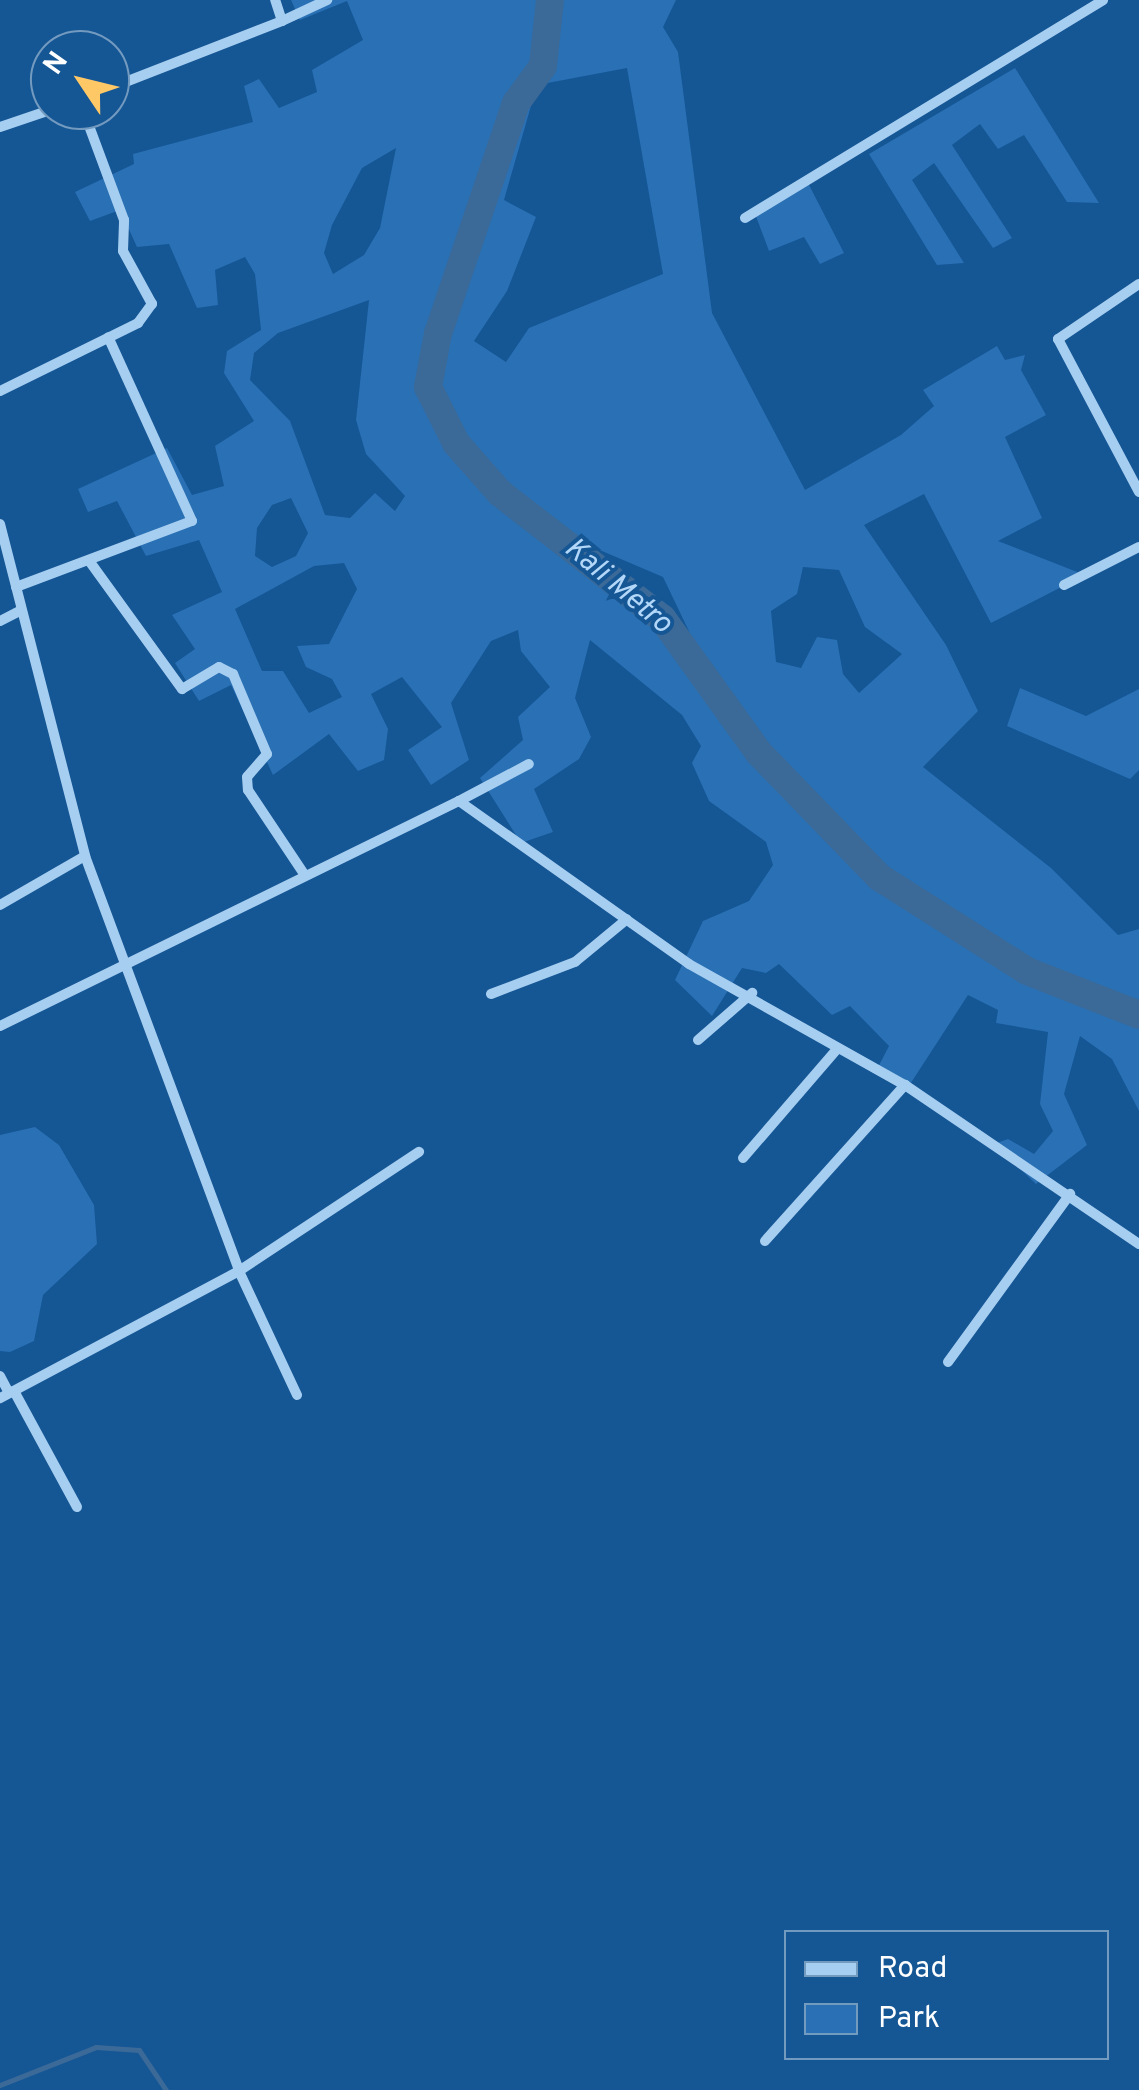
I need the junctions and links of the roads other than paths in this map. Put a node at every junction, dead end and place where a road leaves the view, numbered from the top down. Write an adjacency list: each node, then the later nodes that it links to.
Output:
1 (275, 0): 4 (street)
2 (327, 0): 4 (street)
3 (1102, 0): 9 (street)
4 (282, 20): 5 (street)
5 (130, 80)
6 (30, 117): 7 (street)
7 (0, 128)
8 (90, 130): 11 (street)
9 (745, 218)
10 (1139, 284): 13 (street)
11 (108, 337): 12 (street); 17 (street)
12 (3, 389)
13 (1139, 492)
14 (0, 524): 16 (street)
15 (1139, 546): 18 (street)
16 (5, 563): 19 (street)
17 (88, 563): 19 (street); 25 (street)
18 (1064, 584)
19 (16, 587): 20 (street)
20 (20, 612): 21 (street); 24 (street)
21 (0, 621)
22 (529, 764): 23 (street)
23 (459, 801): 25 (street); 27 (street)
24 (85, 856): 26 (street); 28 (street)
25 (299, 876): 28 (street)
26 (0, 905)
27 (626, 919): 29 (street); 30 (street)
28 (121, 962): 31 (street); 40 (street)
29 (752, 993): 32 (street); 33 (street)
30 (491, 994)
31 (0, 1026)
32 (698, 1040)
33 (838, 1048): 34 (street); 36 (street)
34 (906, 1085): 37 (street); 38 (street)
35 (419, 1152): 40 (street)
36 (743, 1158)
37 (1070, 1194): 39 (street); 41 (street)
38 (765, 1241)
39 (1139, 1244)
40 (239, 1271): 43 (street); 44 (street)
41 (948, 1362)
42 (0, 1376): 43 (street)
43 (8, 1394): 45 (street)
44 (297, 1395)
45 (77, 1506)

